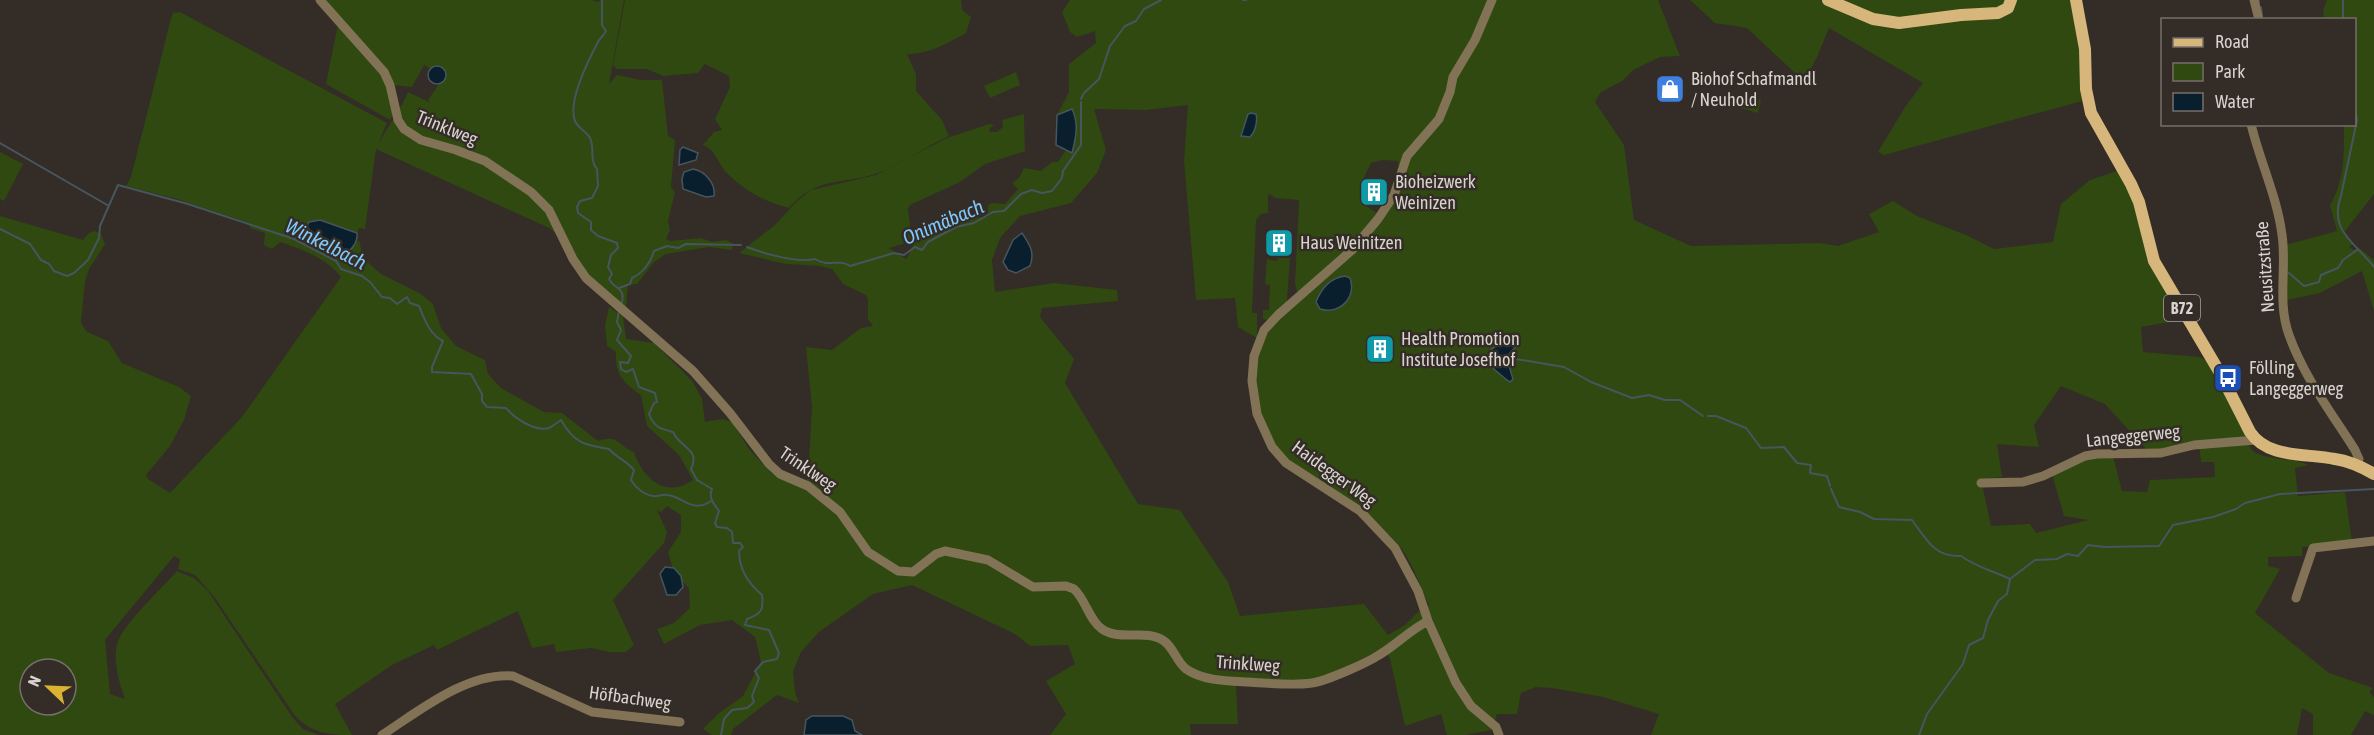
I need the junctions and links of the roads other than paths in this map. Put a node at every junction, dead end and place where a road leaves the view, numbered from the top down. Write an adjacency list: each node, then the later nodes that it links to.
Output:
1 (320, 0): 15 (street, Trinklweg)
2 (1492, 0): 15 (street, Haidegger Weg)
3 (1828, 0): 4 (main road)
4 (2011, 0)
5 (2076, 0): 9 (main road, B72)
6 (2254, 0): 7 (street)
7 (2258, 18)
8 (2252, 126): 10 (street, Neusitzstraße)
9 (2256, 440): 10 (main road); 12 (street, Langeggerweg)
10 (2357, 465): 11 (main road)
11 (2374, 474)
12 (1981, 483)
13 (2374, 541): 14 (street)
14 (2295, 598)
15 (1428, 621): 18 (street, Haidegger Weg)
16 (680, 722): 17 (street, Höfbachweg)
17 (382, 735)
18 (1499, 735)

